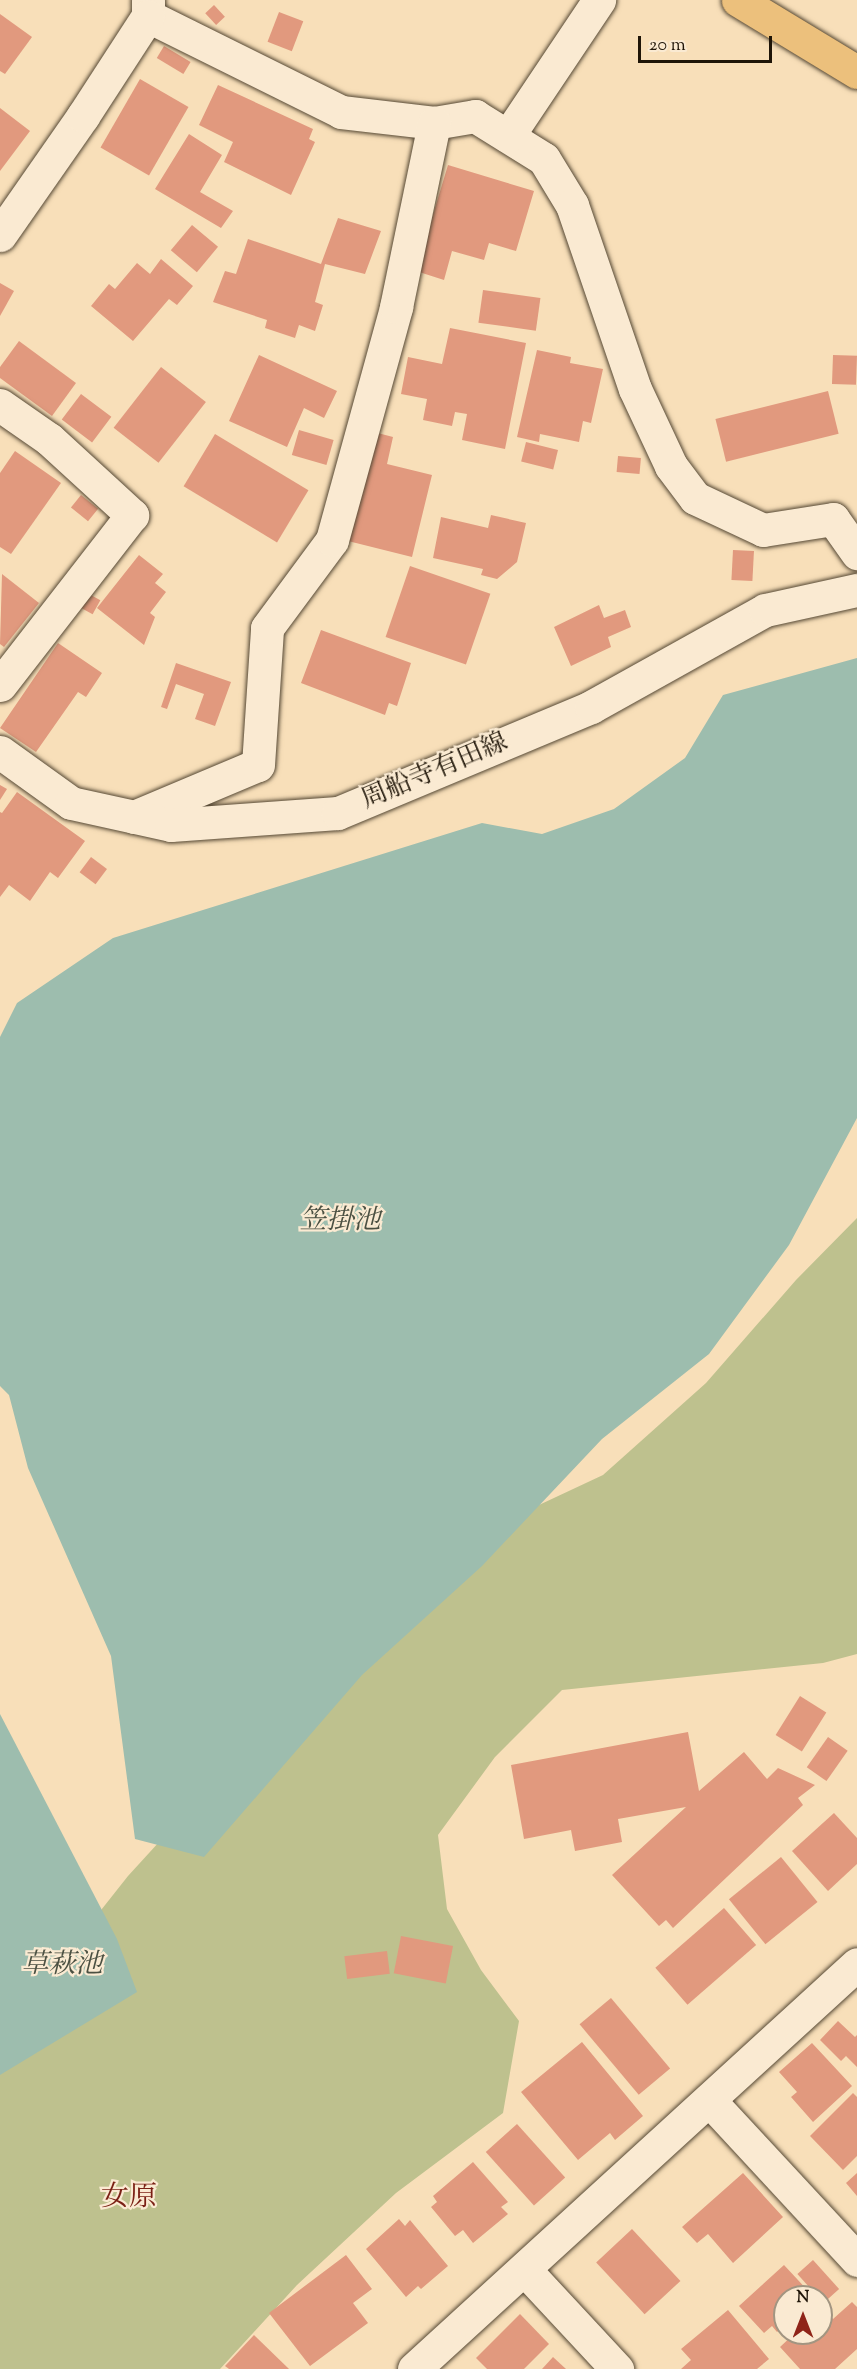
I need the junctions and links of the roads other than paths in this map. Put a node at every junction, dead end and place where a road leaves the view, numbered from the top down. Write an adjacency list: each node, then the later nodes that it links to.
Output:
1 (599, 0): 6 (street)
2 (738, 0): 4 (highway)
3 (148, 8): 5 (street); 7 (street)
4 (857, 72)
5 (434, 123): 6 (street); 13 (street)
6 (508, 136): 9 (street)
7 (0, 235)
8 (0, 405): 11 (street)
9 (857, 553)
10 (857, 590): 13 (street, 周船寺有田線)
11 (0, 686)
12 (0, 752): 13 (street, 周船寺有田線)
13 (134, 817)
14 (857, 1964): 15 (street)
15 (709, 2100): 16 (street); 17 (street)
16 (857, 2260)
17 (524, 2269): 18 (street); 19 (street)
18 (414, 2369)
19 (617, 2369)

